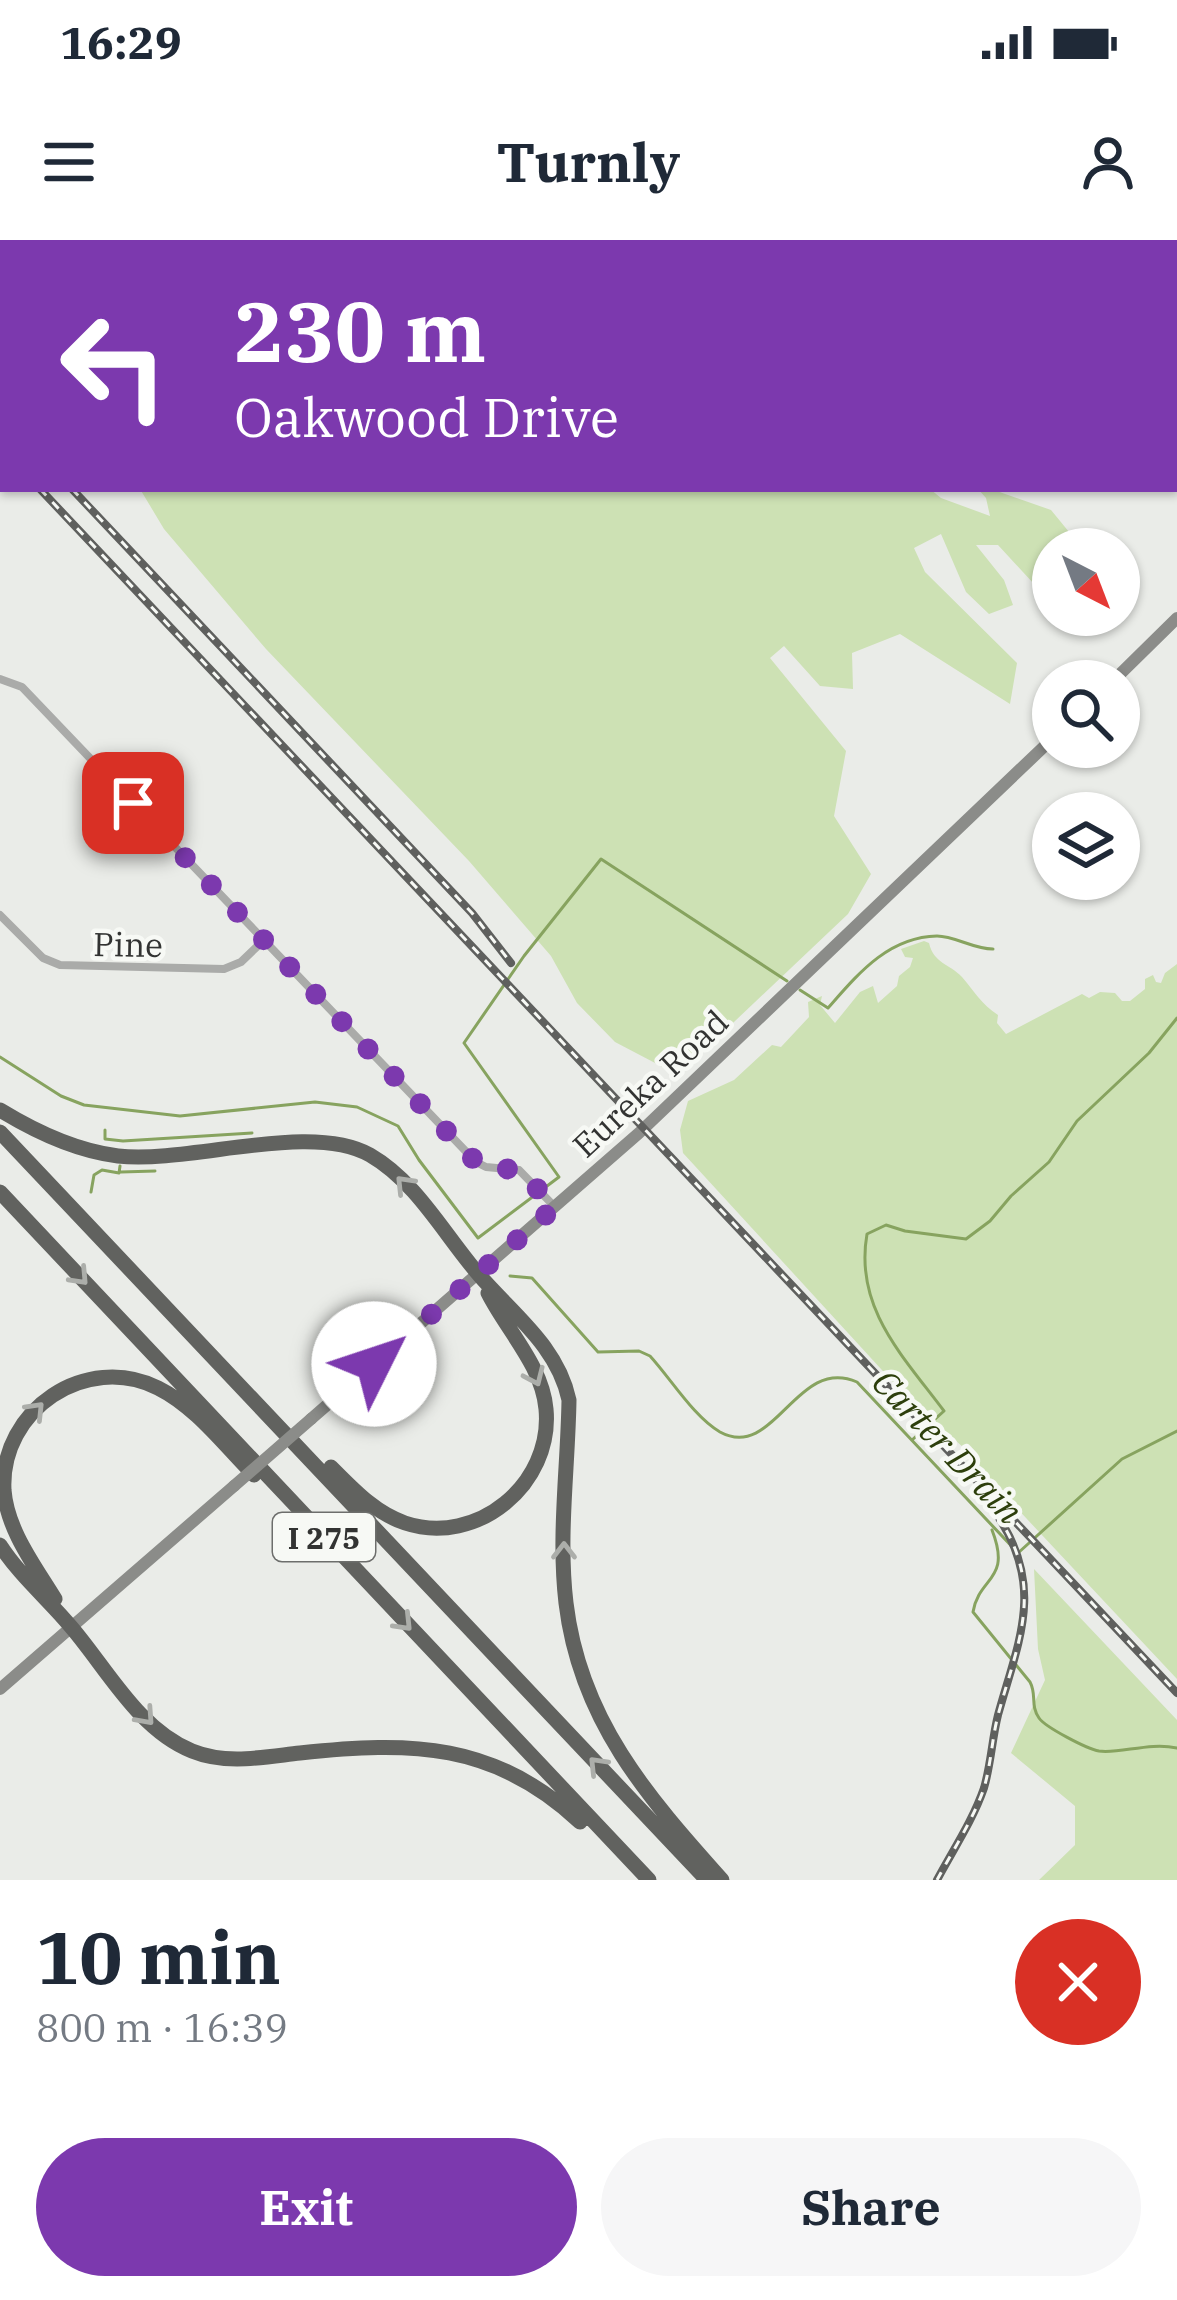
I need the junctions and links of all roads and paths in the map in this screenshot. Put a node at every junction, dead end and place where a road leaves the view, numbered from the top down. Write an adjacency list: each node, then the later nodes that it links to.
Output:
1 (1177, 618): 2 (street)
2 (1134, 660)
3 (0, 680): 6 (street)
4 (1032, 758): 10 (street, Eureka Road)
5 (0, 915): 6 (street, Pine)
6 (264, 940): 10 (street)
7 (0, 1110): 11 (highway, one-way to 7)
8 (0, 1132): 12 (highway, I 275)
9 (0, 1192): 14 (highway, I 275, one-way to 14)
10 (555, 1207): 11 (street, Eureka Road)
11 (478, 1274): 12 (highway, one-way to 12); 15 (street, Eureka Road, bridge); 20 (highway, one-way to 11)
12 (193, 1336): 19 (highway, I 275, one-way to 12)
13 (0, 1545): 15 (highway)
14 (352, 1568): 15 (highway, one-way to 14); 18 (highway, I 275, one-way to 18)
15 (72, 1627): 16 (street, Eureka Road); 17 (highway, one-way to 17)
16 (0, 1689)
17 (637, 1880)
18 (649, 1880)
19 (707, 1880)
20 (722, 1880)

